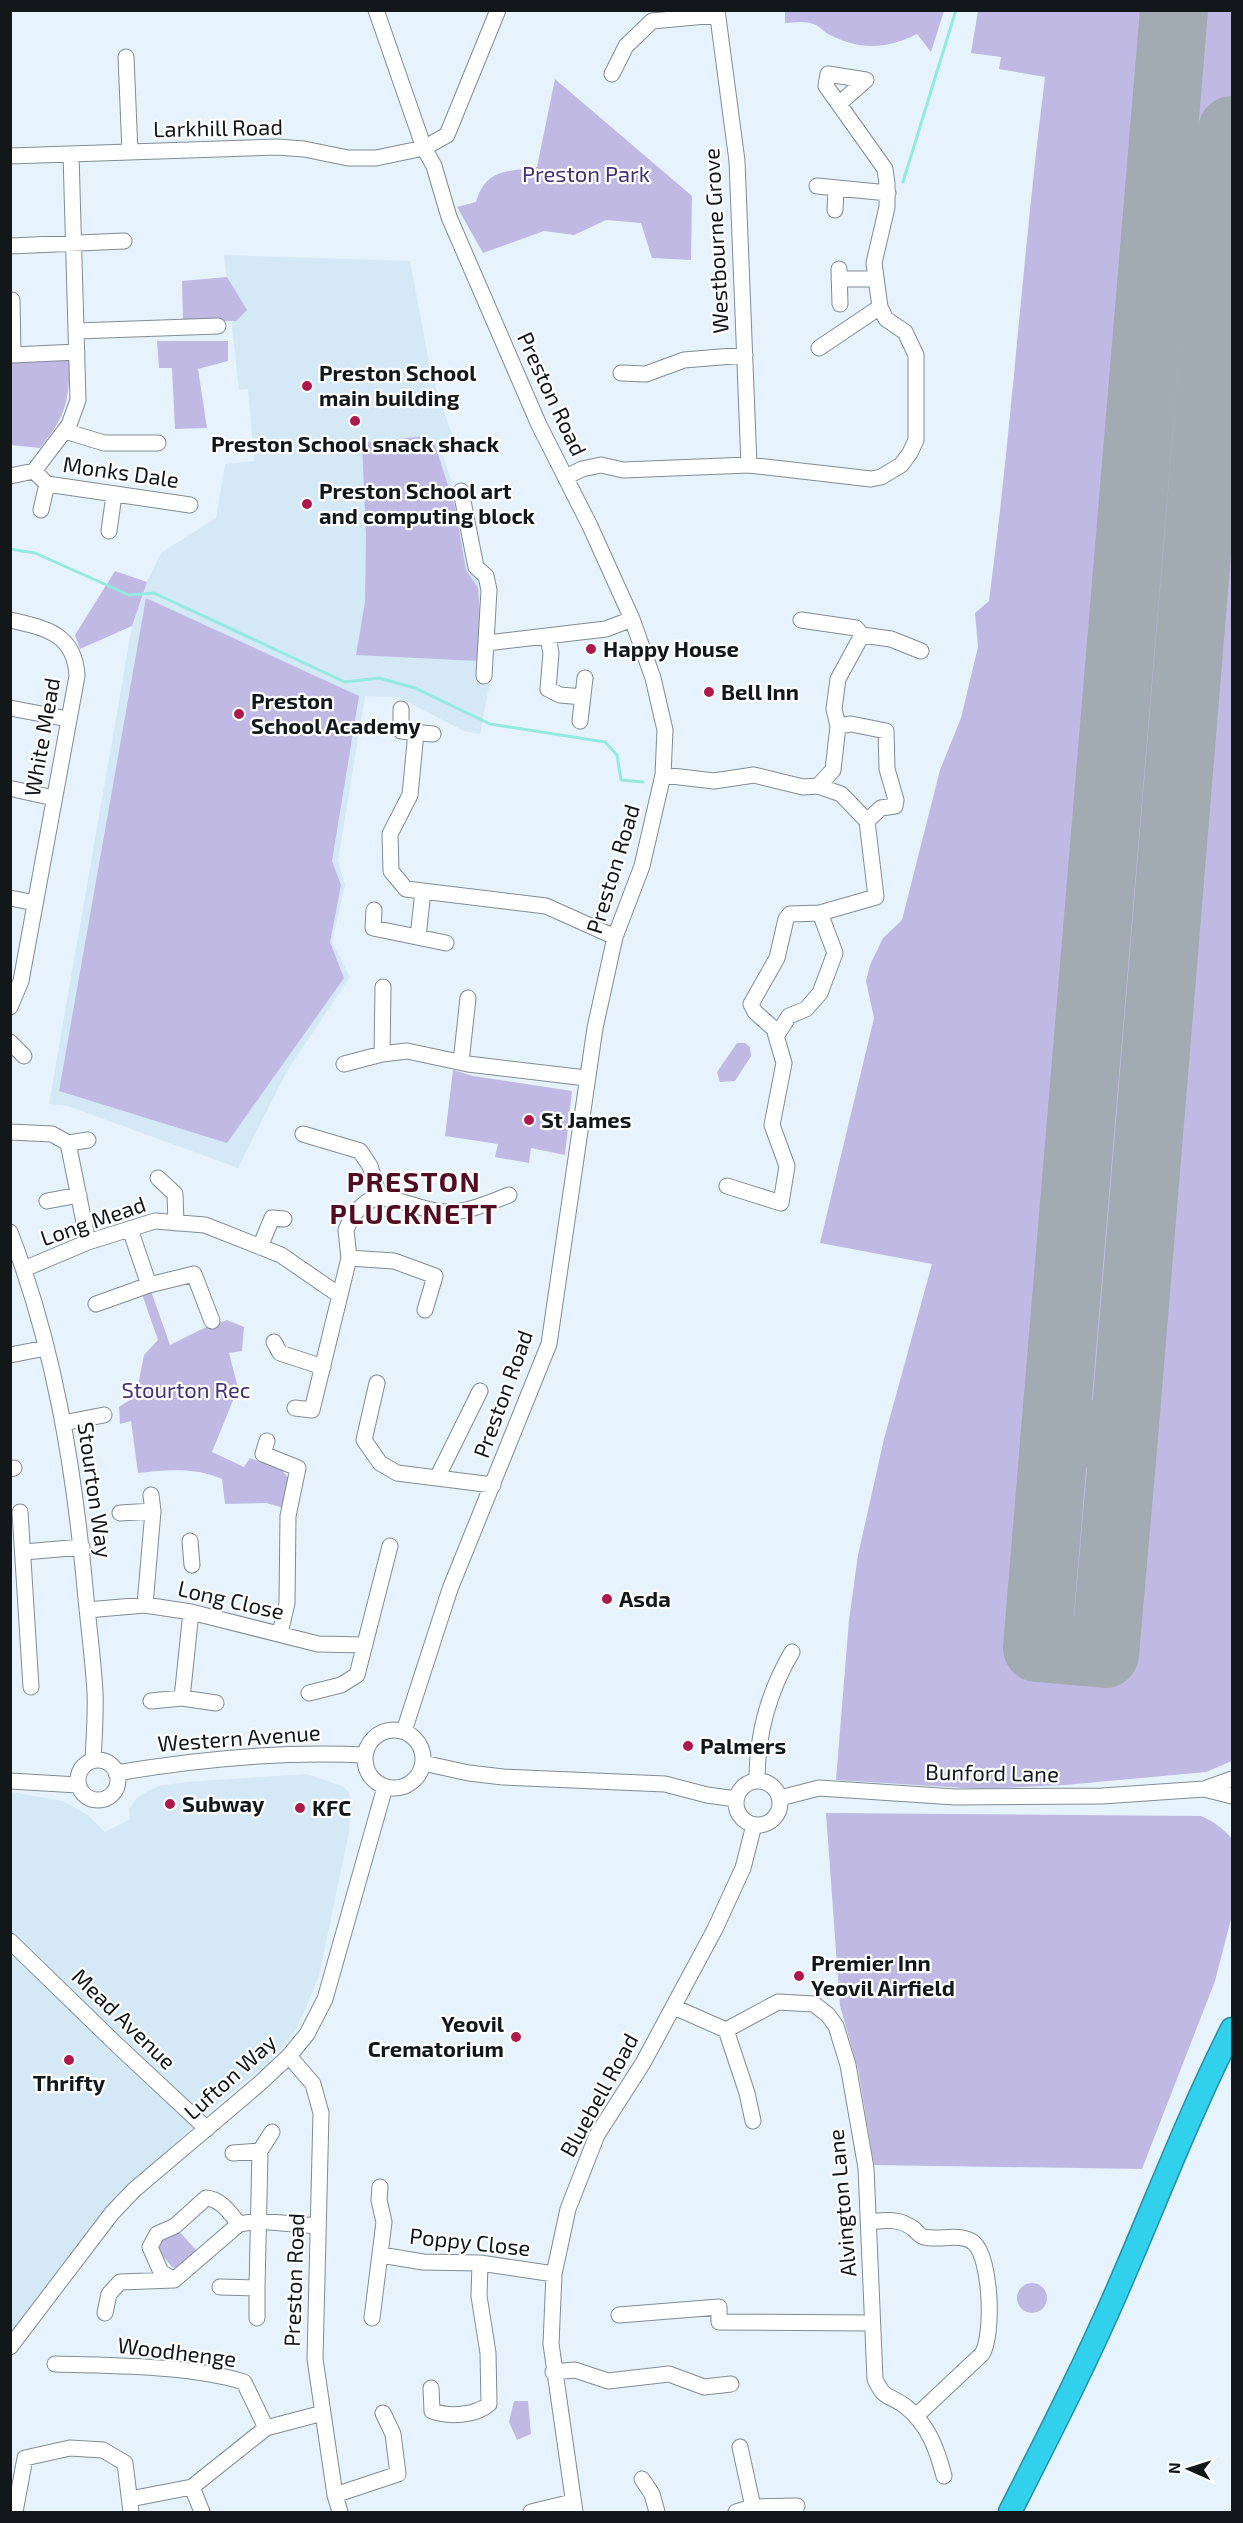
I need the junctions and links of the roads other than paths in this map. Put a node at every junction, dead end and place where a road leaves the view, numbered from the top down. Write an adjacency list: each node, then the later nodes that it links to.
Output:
1 (376, 10): 7 (street, Preston Road)
2 (498, 10): 7 (street)
3 (717, 13): 5 (street, Westbourne Grove); 27 (street, Westbourne Grove)
4 (122, 67): 8 (street)
5 (612, 74)
6 (840, 103): 13 (street)
7 (424, 148): 8 (street, Larkhill Road); 34 (street, Preston Road)
8 (130, 152): 9 (street, Larkhill Road)
9 (71, 153): 10 (street, Larkhill Road); 16 (street, Monks Dale)
10 (10, 156)
11 (817, 186): 12 (street)
12 (836, 188): 13 (street); 14 (street)
13 (888, 193): 18 (street)
14 (835, 210)
15 (124, 241): 16 (street)
16 (75, 242): 17 (street); 23 (street, Monks Dale)
17 (10, 246)
18 (876, 279): 20 (street); 21 (street)
19 (12, 300): 24 (street)
20 (840, 304)
21 (880, 307): 25 (street); 31 (street)
22 (218, 326): 23 (street)
23 (76, 331): 26 (street, Monks Dale)
24 (11, 346): 26 (street)
25 (819, 348)
26 (77, 352): 29 (street, Monks Dale)
27 (745, 356): 28 (street); 31 (street, Westbourne Grove)
28 (621, 373)
29 (65, 431): 30 (street); 32 (street, Monks Dale)
30 (158, 443)
31 (749, 465): 34 (street)
32 (34, 471): 33 (street, Monks Dale); 35 (street, Monks Dale)
33 (10, 476)
34 (566, 477): 41 (street, Preston Road)
35 (47, 484): 37 (street, Monks Dale); 39 (street, Monks Dale)
36 (461, 491): 46 (street)
37 (114, 495): 38 (street, Monks Dale); 40 (street)
38 (190, 505)
39 (41, 510)
40 (109, 531)
41 (632, 619): 45 (street); 59 (street, Preston Road)
42 (10, 620): 53 (street, White Mead)
43 (801, 620): 44 (street)
44 (861, 635): 47 (street); 55 (street)
45 (548, 637): 46 (street); 50 (street)
46 (487, 643): 48 (street)
47 (921, 651)
48 (484, 676)
49 (585, 678): 50 (street)
50 (583, 697): 54 (street)
51 (10, 708): 53 (street)
52 (401, 709): 56 (street)
53 (68, 718): 63 (street, White Mead)
54 (580, 721)
55 (838, 726): 58 (street); 64 (street)
56 (416, 732): 57 (street); 65 (street)
57 (433, 734)
58 (833, 770): 60 (street); 62 (street)
59 (663, 775): 60 (street); 71 (street, Preston Road)
60 (818, 786): 62 (street)
61 (13, 789): 63 (street)
62 (841, 794): 64 (street)
63 (54, 798): 67 (street, White Mead)
64 (867, 821): 69 (street)
65 (423, 891): 70 (street); 71 (street)
66 (10, 898): 67 (street)
67 (35, 903): 75 (street, White Mead)
68 (374, 910): 70 (street)
69 (820, 913): 76 (street); 76 (street)
70 (418, 937): 72 (street)
71 (615, 937): 82 (street, Preston Road)
72 (446, 943)
73 (383, 987): 78 (street)
74 (468, 998): 80 (street)
75 (10, 1007)
76 (777, 1035): 88 (street)
77 (10, 1042): 79 (street)
78 (382, 1054): 80 (street); 81 (street)
79 (24, 1056)
80 (461, 1062): 82 (street)
81 (344, 1064)
82 (586, 1078): 117 (street, Preston Road)
83 (10, 1132): 86 (street)
84 (303, 1134): 91 (street)
85 (88, 1140): 86 (street)
86 (68, 1143): 89 (street)
87 (158, 1178): 94 (street)
88 (727, 1186)
89 (79, 1195): 92 (street); 97 (street)
90 (509, 1196): 91 (street)
91 (380, 1198): 99 (street)
92 (47, 1202)
93 (284, 1219): 98 (street)
94 (176, 1223): 95 (street, Long Mead); 98 (street, Long Mead)
95 (130, 1229): 97 (street, Long Mead); 101 (street)
96 (10, 1232): 100 (street, Stourton Way)
97 (88, 1242): 100 (street, Long Mead)
98 (260, 1247): 102 (street, Long Mead)
99 (349, 1258): 102 (street); 104 (street)
100 (24, 1269): 107 (street, Stourton Way)
101 (149, 1285): 103 (street); 105 (street)
102 (339, 1295): 109 (street)
103 (96, 1304)
104 (425, 1310)
105 (212, 1321)
106 (274, 1342): 109 (street)
107 (45, 1348): 108 (street); 114 (street, Stourton Way)
108 (10, 1355)
109 (323, 1367): 112 (street)
110 (480, 1391): 116 (street)
111 (379, 1392): 116 (street)
112 (295, 1408)
113 (104, 1415): 114 (street)
114 (63, 1423): 124 (street, Stourton Way)
115 (267, 1441): 130 (street)
116 (437, 1478): 117 (street)
117 (493, 1485): 138 (street, Preston Road)
118 (151, 1495): 119 (street)
119 (153, 1511): 121 (street); 127 (street)
120 (20, 1512): 125 (street)
121 (120, 1513)
122 (190, 1541): 126 (street)
123 (390, 1546): 131 (street)
124 (82, 1547): 125 (street); 128 (street, Stourton Way)
125 (24, 1552): 133 (street)
126 (192, 1565)
127 (146, 1605): 128 (street, Long Close); 129 (street, Long Close)
128 (87, 1610): 140 (street, Stourton Way)
129 (190, 1612): 130 (street, Long Close); 135 (street)
130 (280, 1634): 131 (street, Long Close)
131 (365, 1645): 134 (street)
132 (792, 1652): 144 (street)
133 (31, 1687)
134 (309, 1693)
135 (182, 1698): 136 (street); 137 (street)
136 (152, 1701)
137 (216, 1703)
138 (404, 1731): 139 (street); 141 (street)
139 (365, 1755): 142 (street, Western Avenue); 147 (street)
140 (93, 1760): 142 (street); 146 (street)
141 (423, 1763): 147 (street); 151 (street)
142 (116, 1773): 146 (street)
143 (1233, 1779): 148 (street, Bunford Lane)
144 (757, 1780): 150 (street); 151 (street)
145 (10, 1781): 146 (street)
146 (78, 1785)
147 (385, 1787): 157 (street, Lufton Way)
148 (1204, 1789): 149 (street, Bunford Lane); 150 (street, Bunford Lane)
149 (1233, 1796)
150 (780, 1798): 152 (street)
151 (736, 1799): 152 (street)
152 (754, 1825): 154 (street, Bluebell Road)
153 (10, 1941): 159 (street, Mead Avenue)
154 (674, 2007): 156 (street); 170 (street, Bluebell Road)
155 (1233, 2029): 203 (highway)
156 (726, 2030): 158 (street); 165 (street, Alvington Lane)
157 (289, 2056): 159 (street, Lufton Way); 167 (street, Preston Road)
158 (753, 2121)
159 (207, 2128): 179 (street, Lufton Way)
160 (272, 2132): 161 (street)
161 (260, 2151): 162 (street); 164 (street)
162 (233, 2153)
163 (380, 2187): 168 (street, Poppy Close)
164 (258, 2221): 166 (street); 167 (street); 173 (street)
165 (870, 2222): 178 (street, Alvington Lane); 186 (street)
166 (239, 2224): 171 (street); 171 (street)
167 (318, 2226): 184 (street, Preston Road)
168 (381, 2255): 169 (street, Poppy Close); 177 (street, Poppy Close)
169 (480, 2263): 170 (street, Poppy Close); 183 (street)
170 (554, 2274): 181 (street, Bluebell Road)
171 (174, 2280): 174 (street)
172 (220, 2287): 173 (street)
173 (257, 2288): 176 (street)
174 (105, 2313)
175 (619, 2314): 178 (street)
176 (256, 2318)
177 (372, 2319)
178 (871, 2324): 186 (street, Alvington Lane)
179 (10, 2347)
180 (55, 2364): 187 (street, Woodhenge)
181 (553, 2372): 182 (street); 195 (street, Bluebell Road)
182 (731, 2384)
183 (431, 2388)
184 (323, 2413): 187 (street); 192 (street, Preston Road)
185 (383, 2413): 192 (street)
186 (916, 2416): 189 (street, Alvington Lane)
187 (266, 2428): 191 (street)
188 (740, 2447): 196 (street)
189 (944, 2476)
190 (642, 2479): 201 (street)
191 (192, 2487): 193 (street); 198 (street)
192 (335, 2495): 199 (street, Preston Road)
193 (130, 2506): 197 (street)
194 (797, 2506): 196 (street)
195 (573, 2507): 200 (street)
196 (753, 2507): 202 (street)
197 (15, 2512)
198 (202, 2512)
199 (340, 2512)
200 (531, 2512)
201 (657, 2512)
202 (736, 2512)
203 (1010, 2512)

